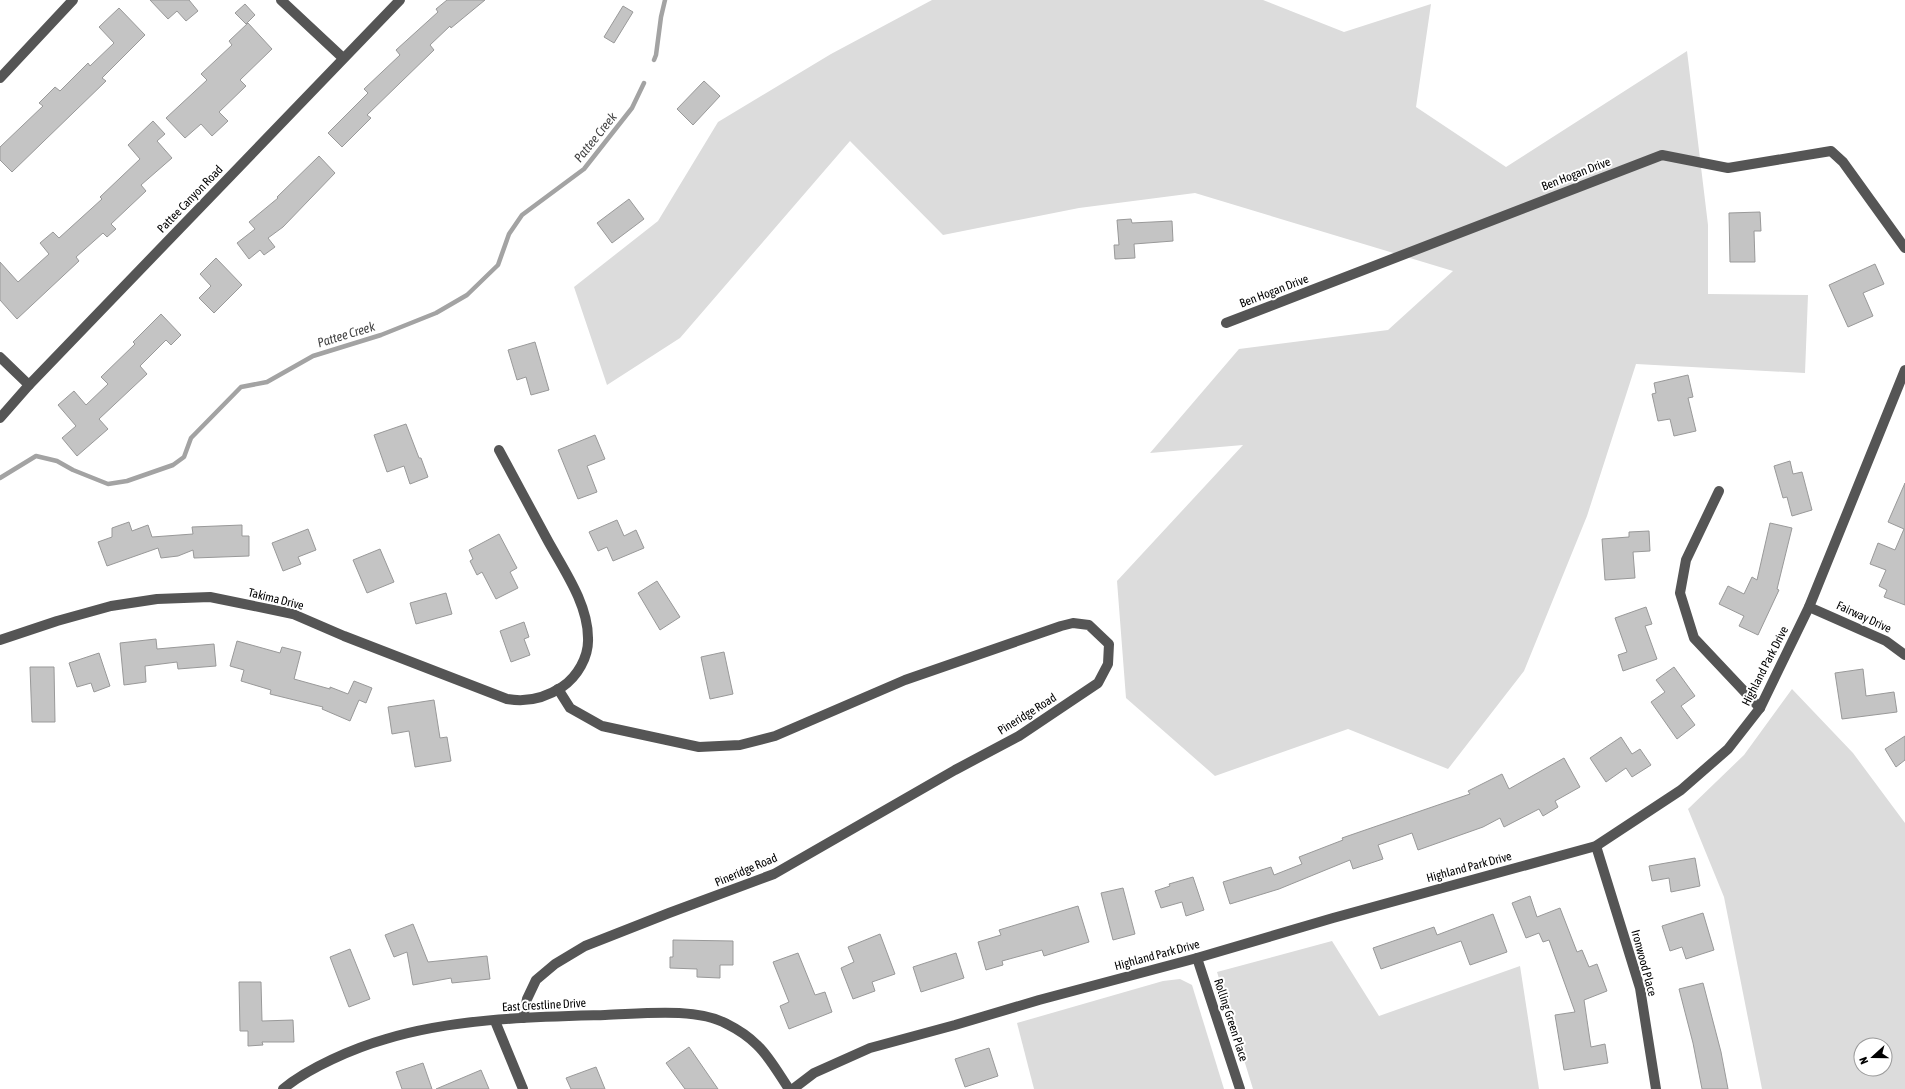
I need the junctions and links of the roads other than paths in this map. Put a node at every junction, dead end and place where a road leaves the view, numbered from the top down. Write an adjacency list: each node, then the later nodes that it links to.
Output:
1 (73, 0): 5 (street)
2 (281, 0): 4 (street)
3 (400, 0): 4 (street, Pattee Canyon Road)
4 (343, 58): 10 (street, Pattee Canyon Road)
5 (0, 78)
6 (1905, 248): 7 (street, Ben Hogan Drive)
7 (1226, 324)
8 (0, 357): 10 (street)
9 (1905, 370): 14 (street, Highland Park Drive)
10 (29, 385): 11 (street, Pattee Canyon Road)
11 (0, 418)
12 (499, 450): 17 (street, Takima Drive)
13 (1719, 491): 18 (street)
14 (1809, 607): 16 (street, Fairway Drive); 18 (street, Highland Park Drive)
15 (0, 640): 17 (street, Takima Drive)
16 (1905, 655)
17 (558, 690): 21 (street, Pineridge Road)
18 (1760, 708): 19 (street, Highland Park Drive)
19 (1596, 846): 20 (street, Highland Park Drive); 28 (street, Ironwood Place)
20 (1197, 958): 26 (street, Highland Park Drive); 27 (street, Rolling Green Place)
21 (523, 1018): 22 (street, East Crestline Drive); 25 (street, East Crestline Drive)
22 (495, 1020): 23 (street, East Crestline Drive); 24 (street)
23 (283, 1089)
24 (523, 1089)
25 (789, 1089)
26 (793, 1089)
27 (1240, 1089)
28 (1656, 1089)

